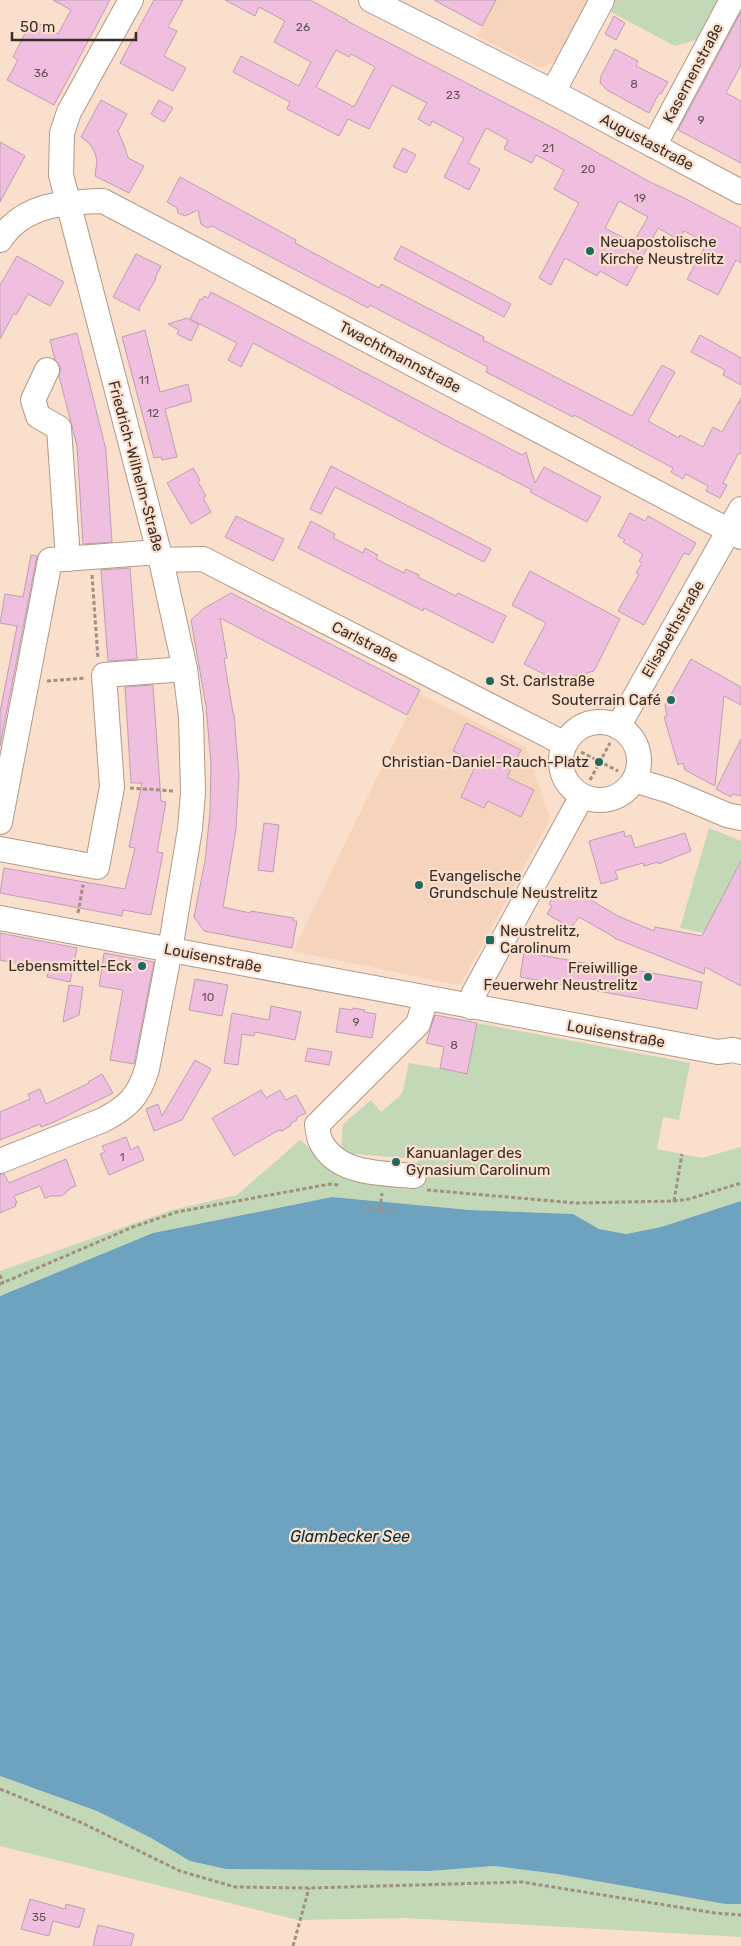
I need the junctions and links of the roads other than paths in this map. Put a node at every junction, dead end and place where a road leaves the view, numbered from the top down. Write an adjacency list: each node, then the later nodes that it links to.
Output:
1 (131, 0): 8 (street, Friedrich-Wilhelm-Straße)
2 (371, 0): 5 (street, Augustastraße)
3 (602, 0): 5 (street)
4 (732, 0): 6 (street, Kasernenstraße)
5 (553, 92): 6 (street, Augustastraße)
6 (654, 146): 7 (street, Augustastraße)
7 (741, 192)
8 (68, 202): 9 (street, Twachtmannstraße); 12 (street, Twachtmannstraße); 13 (street, Friedrich-Wilhelm-Straße)
9 (0, 240)
10 (47, 370): 14 (street)
11 (741, 509): 12 (street, Elisabethstraße)
12 (735, 534): 16 (street, Elisabethstraße)
13 (160, 556): 14 (street, Carlstraße); 15 (street, Friedrich-Wilhelm-Straße); 17 (street, Carlstraße)
14 (68, 559): 21 (street, Carlstraße)
15 (185, 669): 22 (street); 24 (street, Friedrich-Wilhelm-Straße)
16 (614, 735): 17 (street); 18 (street)
17 (573, 748): 19 (street)
18 (626, 776): 19 (street); 20 (street)
19 (586, 788): 26 (street)
20 (741, 818)
21 (0, 822)
22 (0, 849)
23 (0, 918): 24 (street, Louisenstraße)
24 (170, 950): 25 (street, Louisenstraße); 29 (street, Friedrich-Wilhelm-Straße)
25 (426, 998): 26 (street, Louisenstraße); 30 (street)
26 (471, 1007): 27 (street, Louisenstraße)
27 (730, 1052): 28 (street, Louisenstraße)
28 (741, 1061)
29 (0, 1161)
30 (417, 1183)

